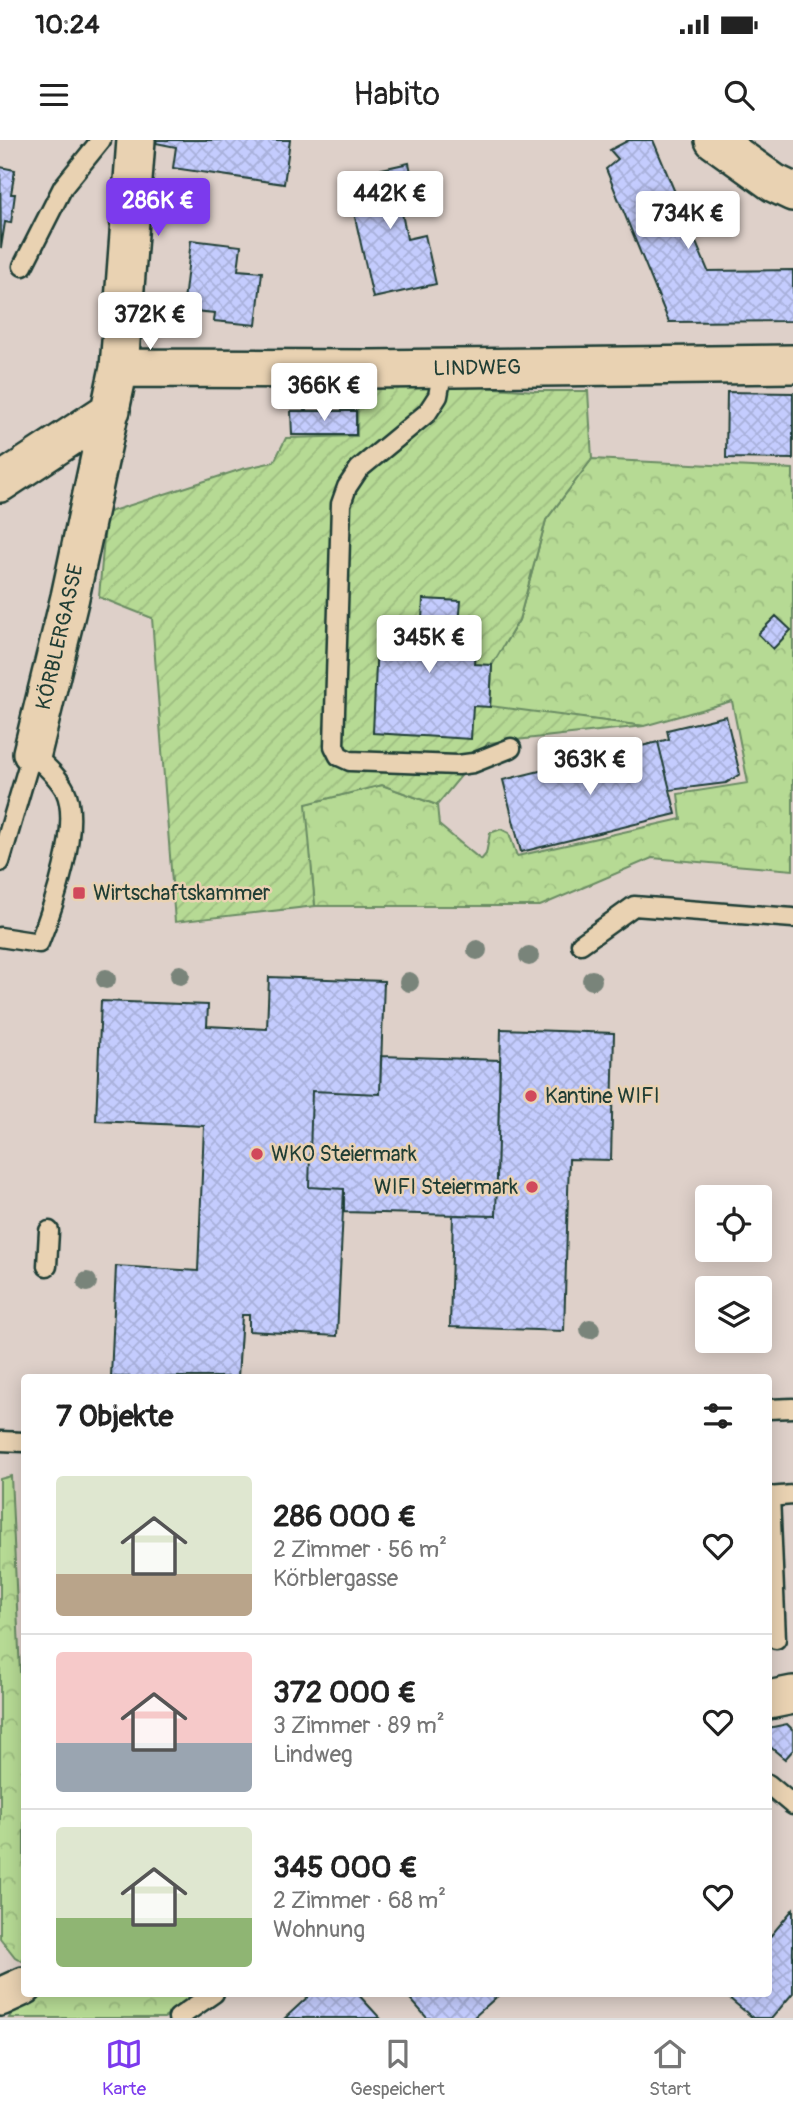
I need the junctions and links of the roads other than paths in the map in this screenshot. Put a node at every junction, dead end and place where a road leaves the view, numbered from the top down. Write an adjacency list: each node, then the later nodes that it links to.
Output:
1 (101, 140): 5 (lane)
2 (136, 140): 7 (street, KÖRBLERGASSE)
3 (714, 140): 4 (street)
4 (793, 192)
5 (23, 266)
6 (793, 364): 8 (street, LINDWEG)
7 (119, 368): 8 (street, LINDWEG); 9 (street, KÖRBLERGASSE)
8 (443, 368): 11 (lane)
9 (111, 410): 10 (street); 12 (street, KÖRBLERGASSE)
10 (3, 483)
11 (511, 748)
12 (32, 753): 13 (lane, KÖRBLERGASSE); 15 (lane)
13 (0, 862)
14 (793, 918): 16 (lane)
15 (0, 937)
16 (581, 944)
17 (50, 1231): 18 (lane)
18 (47, 1266)
19 (793, 1408): 20 (lane)
20 (772, 1409)
21 (0, 1441): 22 (lane)
22 (21, 1442)
23 (793, 1495): 24 (lane)
24 (772, 1497)
25 (772, 1540): 26 (lane)
26 (779, 1639)
27 (793, 1695): 28 (street)
28 (772, 1699)
29 (772, 1787): 30 (lane)
30 (793, 1805)
31 (21, 1987): 32 (street)
32 (0, 1997)
33 (208, 1997): 34 (lane)
34 (178, 2018)

